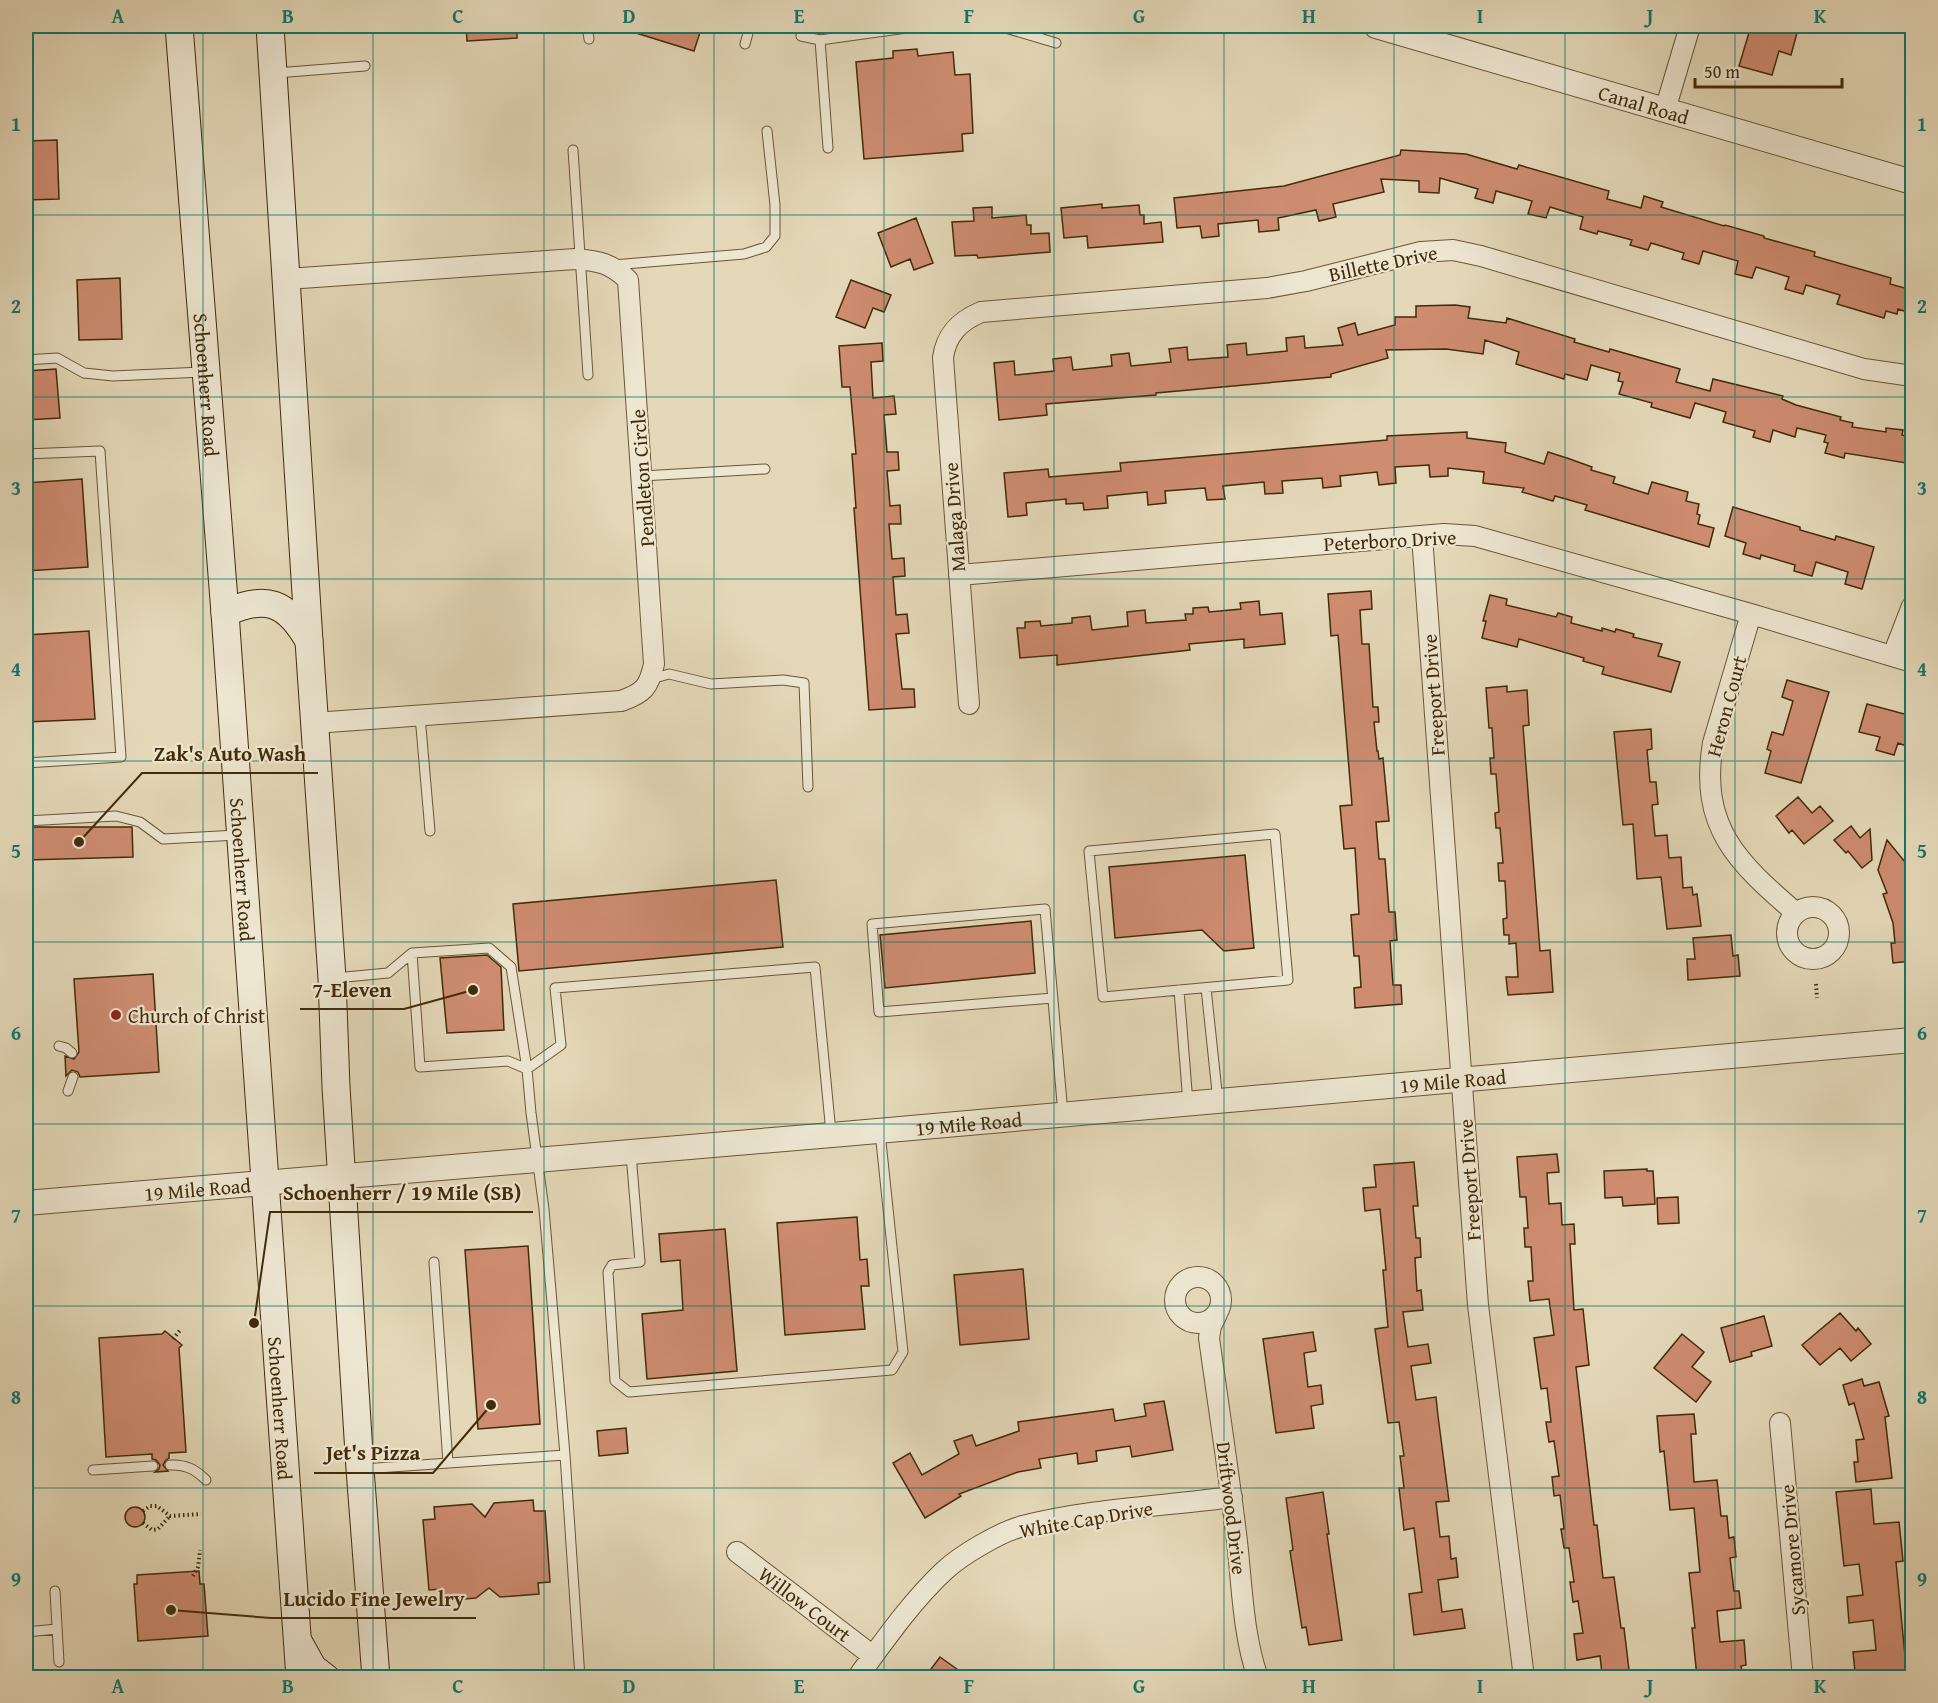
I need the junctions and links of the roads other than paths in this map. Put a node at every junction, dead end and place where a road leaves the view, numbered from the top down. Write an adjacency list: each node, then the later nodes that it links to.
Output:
1 (180, 26): 26 (main road, Schoenherr Road)
2 (270, 26): 15 (main road)
3 (587, 26): 10 (lane)
4 (750, 26): 13 (lane)
5 (804, 26): 11 (lane)
6 (921, 26): 11 (lane)
7 (999, 26): 12 (lane)
8 (1376, 26): 16 (street, Canal Road)
9 (1690, 26): 16 (street)
10 (589, 39)
11 (820, 40): 18 (lane)
12 (1056, 43)
13 (744, 44)
14 (366, 66): 15 (lane)
15 (274, 73): 23 (main road)
16 (1665, 110): 20 (street, Canal Road)
17 (767, 131): 22 (lane)
18 (828, 148)
19 (573, 150): 21 (lane)
20 (1912, 182)
21 (581, 259): 22 (street); 23 (street); 27 (lane)
22 (610, 265): 31 (street, Pendleton Circle)
23 (287, 279): 37 (main road)
24 (953, 331): 28 (street, Billette Drive); 33 (street, Malaga Drive)
25 (26, 360): 26 (lane)
26 (206, 372): 35 (main road, Schoenherr Road)
27 (588, 375)
28 (1912, 376)
29 (26, 454): 44 (lane)
30 (765, 469): 31 (lane)
31 (642, 476): 40 (street, Pendleton Circle)
32 (1422, 536): 33 (street, Peterboro Drive); 36 (street, Peterboro Drive); 60 (street, Freeport Drive)
33 (958, 575): 41 (street, Malaga Drive)
34 (1912, 606): 38 (street)
35 (225, 613): 37 (main road); 48 (main road, Schoenherr Road)
36 (1751, 614): 38 (street, Peterboro Drive); 49 (street, Heron Court)
37 (309, 641): 43 (main road)
38 (1893, 655): 39 (street, Peterboro Drive)
39 (1912, 662)
40 (651, 679): 42 (street); 45 (lane)
41 (969, 704)
42 (420, 716): 43 (street); 47 (lane)
43 (314, 723): 51 (main road)
44 (26, 763)
45 (808, 787)
46 (26, 821): 48 (lane)
47 (430, 831)
48 (241, 835): 70 (main road, Schoenherr Road)
49 (1796, 913)
50 (412, 953): 51 (lane); 58 (lane); 58 (lane)
51 (333, 978): 69 (main road)
52 (1206, 988): 53 (lane); 53 (lane); 62 (lane)
53 (1179, 990): 63 (lane)
54 (1053, 998): 54 (lane); 64 (lane)
55 (1912, 1040): 60 (street, 19 Mile Road)
56 (59, 1046): 57 (lane)
57 (72, 1053)
58 (527, 1069): 66 (lane); 68 (lane)
59 (73, 1077): 61 (lane)
60 (1461, 1080): 62 (street, 19 Mile Road); 98 (street, Freeport Drive)
61 (68, 1091)
62 (1218, 1101): 63 (street, 19 Mile Road)
63 (1188, 1103): 64 (street, 19 Mile Road)
64 (1063, 1114): 65 (street, 19 Mile Road)
65 (879, 1131): 66 (street, 19 Mile Road); 67 (lane)
66 (832, 1135): 67 (street, 19 Mile Road)
67 (631, 1152): 68 (street, 19 Mile Road)
68 (538, 1159): 69 (street, 19 Mile Road); 77 (lane)
69 (342, 1176): 70 (street, 19 Mile Road); 81 (main road)
70 (264, 1182): 71 (street, 19 Mile Road); 89 (main road, Schoenherr Road)
71 (26, 1203)
72 (434, 1262): 78 (lane)
73 (1217, 1314): 74 (street); 74 (street, Driftwood Drive); 75 (street, Driftwood Drive)
74 (1189, 1322): 75 (street, Driftwood Drive)
75 (1209, 1338): 84 (street, Driftwood Drive)
76 (1780, 1423): 99 (street, Sycamore Drive)
77 (565, 1455): 78 (lane); 95 (lane)
78 (448, 1463): 81 (lane)
79 (170, 1465): 83 (lane)
80 (153, 1466): 82 (lane)
81 (360, 1469): 92 (main road)
82 (93, 1470)
83 (206, 1480)
84 (1232, 1497): 90 (street, White Cap Drive); 97 (street, Driftwood Drive)
85 (737, 1552): 90 (street, Willow Court)
86 (55, 1591): 87 (lane)
87 (57, 1629): 88 (lane); 91 (lane)
88 (26, 1632)
89 (298, 1640): 93 (main road, Schoenherr Road); 94 (main road)
90 (873, 1656): 96 (street, White Cap Drive)
91 (59, 1662)
92 (372, 1675)
93 (300, 1677)
94 (326, 1677)
95 (580, 1677)
96 (857, 1677)
97 (1258, 1677)
98 (1519, 1677)
99 (1803, 1677)

